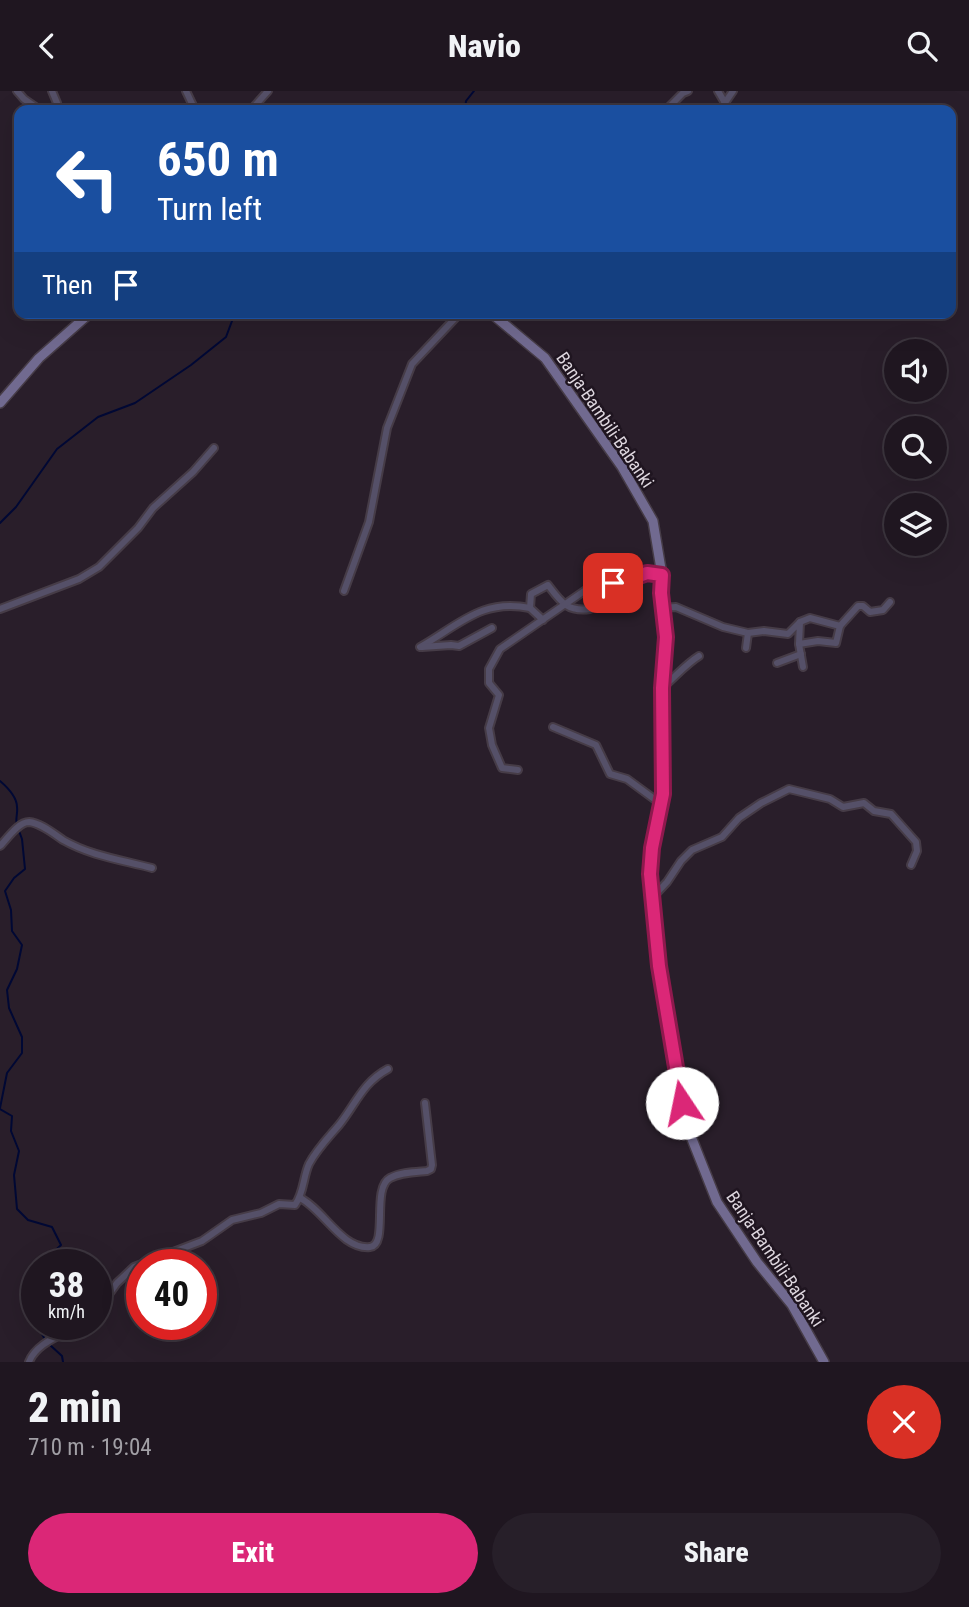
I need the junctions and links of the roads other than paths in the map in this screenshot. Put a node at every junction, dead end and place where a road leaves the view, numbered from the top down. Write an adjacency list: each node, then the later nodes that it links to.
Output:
1 (17, 91): 7 (street)
2 (268, 91): 8 (street)
3 (688, 91): 9 (street)
4 (718, 91): 6 (street)
5 (733, 91): 6 (street)
6 (725, 103)
7 (34, 105)
8 (255, 105)
9 (671, 105)
10 (83, 319): 13 (street)
11 (454, 319): 16 (street)
12 (498, 319): 15 (street, Banja-Bambili-Babanki)
13 (0, 403)
14 (214, 448): 21 (street)
15 (662, 575): 18 (street); 20 (street, Banja-Bambili-Babanki)
16 (344, 591)
17 (890, 602): 25 (street)
18 (563, 605): 19 (street); 22 (street); 23 (street)
19 (530, 608): 23 (street); 26 (street)
20 (662, 608): 27 (street); 34 (street, Banja-Bambili-Babanki)
21 (0, 609)
22 (590, 610)
23 (542, 619): 36 (street)
24 (800, 622): 25 (street); 27 (street); 28 (street)
25 (840, 626): 28 (street)
26 (492, 628)
27 (748, 633): 29 (street)
28 (799, 644): 30 (street)
29 (746, 648)
30 (801, 655): 32 (street); 33 (street)
31 (699, 656): 34 (street)
32 (777, 663)
33 (803, 667)
34 (662, 688): 37 (street, Banja-Bambili-Babanki)
35 (553, 727): 37 (street)
36 (518, 770)
37 (661, 804): 41 (street, Banja-Bambili-Babanki)
38 (0, 846): 40 (street)
39 (911, 865): 41 (street)
40 (152, 868)
41 (652, 898): 48 (street, Banja-Bambili-Babanki)
42 (388, 1069): 44 (street)
43 (425, 1103): 44 (street)
44 (300, 1198): 45 (street)
45 (112, 1290)
46 (52, 1340): 47 (street)
47 (29, 1362)
48 (824, 1362)

